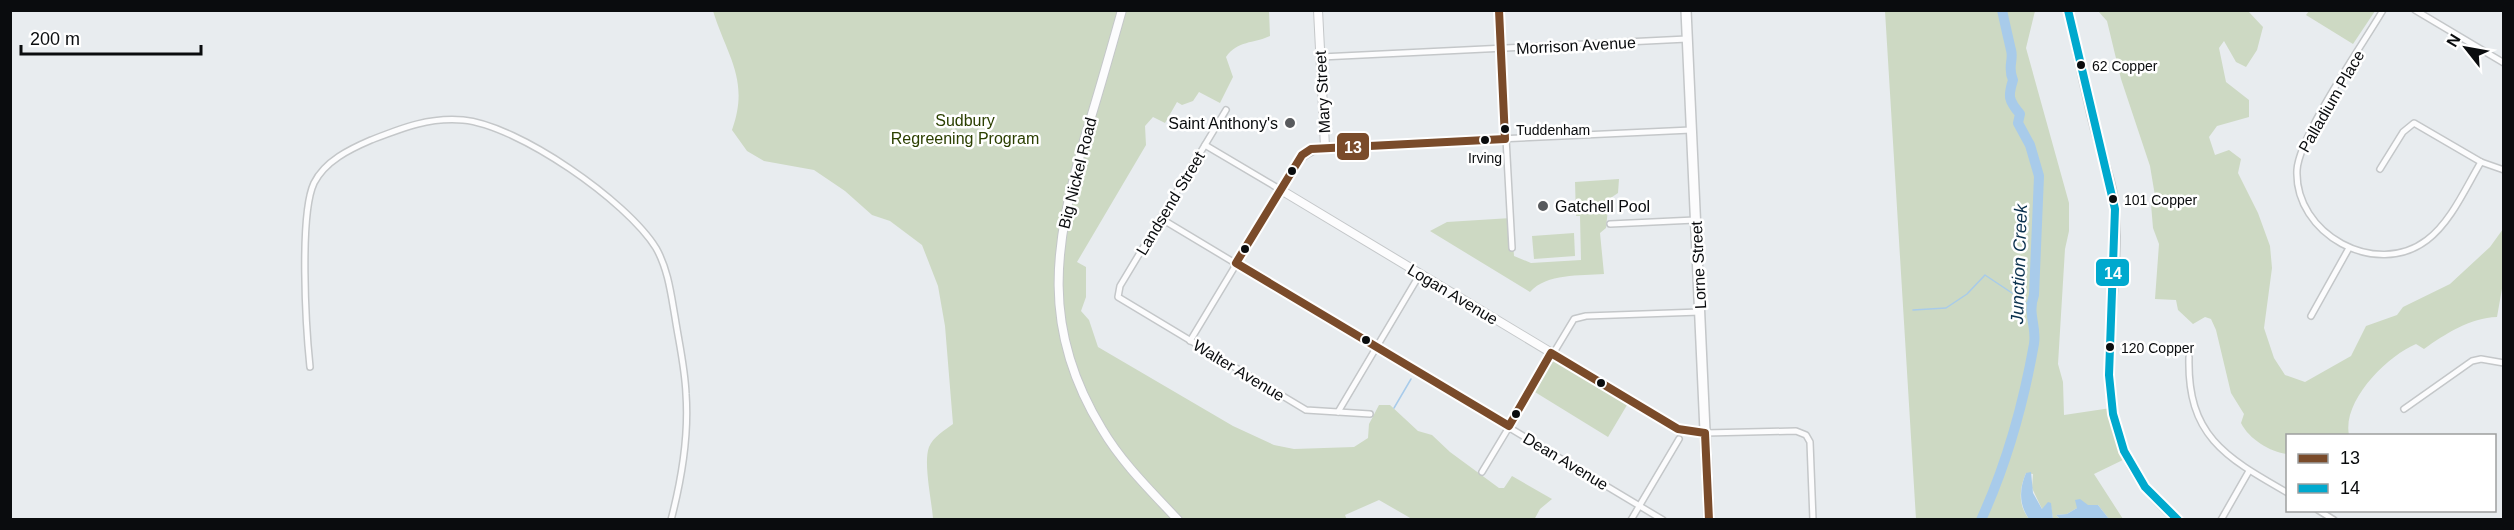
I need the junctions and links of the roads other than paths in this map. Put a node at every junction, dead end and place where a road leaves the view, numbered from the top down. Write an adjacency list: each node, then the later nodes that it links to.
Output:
1 (1122, 10): 48 (street, Big Nickel Road)
2 (1318, 10): 10 (street, Mary Street)
3 (1499, 10): 9 (street)
4 (1686, 10): 8 (main road, Lorne Street)
5 (2068, 10): 53 (street)
6 (2384, 10): 25 (street, Palladium Place)
7 (2415, 10): 11 (street)
8 (1687, 39): 9 (street, Morrison Avenue); 13 (main road, Lorne Street)
9 (1501, 48): 10 (street, Morrison Avenue); 14 (street)
10 (1321, 57): 16 (street, Mary Street)
11 (2504, 63)
12 (1226, 110): 15 (street, Landsend Street)
13 (1691, 130): 14 (street); 22 (main road, Lorne Street)
14 (1505, 139): 16 (street); 24 (street)
15 (1205, 145): 20 (street, Logan Avenue); 21 (street, Landsend Street)
16 (1325, 147): 20 (street, Mary Street)
17 (2481, 162): 18 (street); 19 (street); 25 (street, Palladium Place)
18 (2380, 169)
19 (2504, 170)
20 (1281, 190): 26 (street, Mary Street); 27 (street, Logan Avenue)
21 (1161, 218): 26 (street, Dean Avenue); 28 (street, Landsend Street)
22 (1695, 220): 23 (street); 29 (main road, Lorne Street)
23 (1610, 224)
24 (1512, 248)
25 (2349, 248): 30 (street)
26 (1236, 263): 31 (street, Mary Street); 32 (street, Dean Avenue)
27 (1420, 274): 32 (street); 33 (street, Logan Avenue)
28 (1118, 297): 31 (street, Walter Avenue)
29 (1700, 312): 33 (street); 41 (main road, Lorne Street)
30 (2311, 316)
31 (1190, 341): 38 (street, Walter Avenue)
32 (1376, 347): 38 (street); 40 (street, Dean Avenue)
33 (1551, 353): 40 (street); 41 (street, Logan Avenue)
34 (2189, 357): 43 (street)
35 (2504, 363): 37 (street)
36 (310, 368): 47 (street)
37 (2404, 409)
38 (1338, 412): 39 (street, Walter Avenue)
39 (1370, 414)
40 (1509, 426): 44 (street); 46 (street, Dean Avenue)
41 (1705, 433): 51 (main road, Lorne Street); 52 (street)
42 (1679, 439): 46 (street)
43 (2249, 471): 45 (street); 54 (street)
44 (1482, 472)
45 (2286, 492)
46 (1639, 505): 49 (street); 50 (street, Dean Avenue)
47 (671, 519)
48 (1178, 519)
49 (1631, 519)
50 (1663, 519)
51 (1709, 519)
52 (1813, 519)
53 (2178, 519)
54 (2221, 519)

